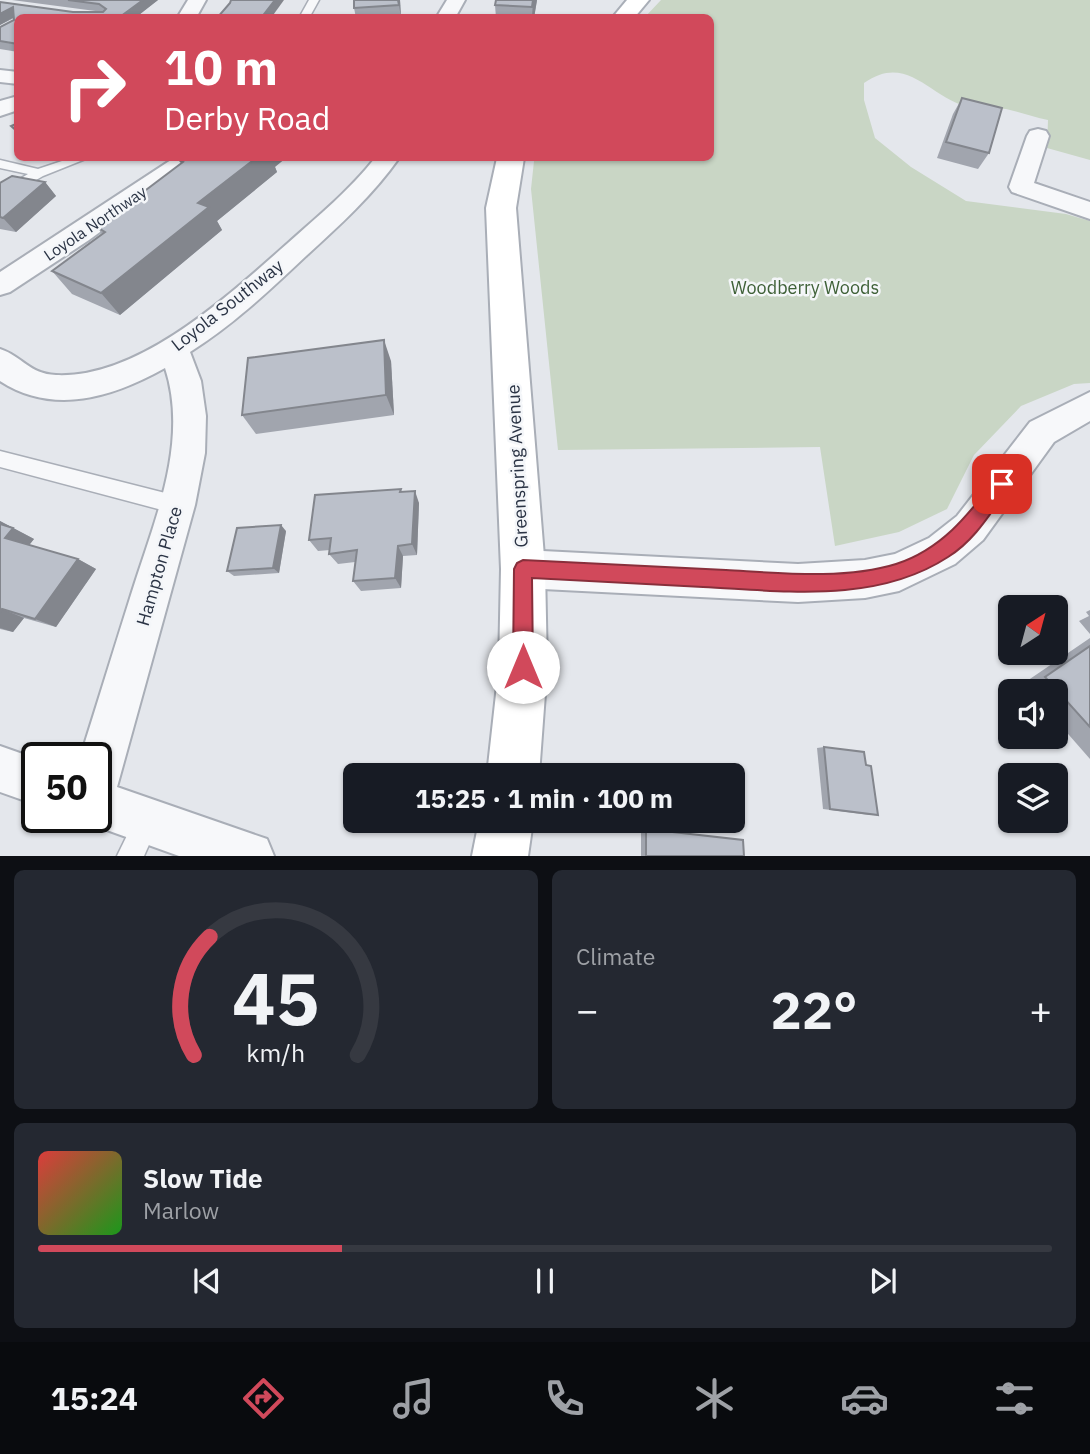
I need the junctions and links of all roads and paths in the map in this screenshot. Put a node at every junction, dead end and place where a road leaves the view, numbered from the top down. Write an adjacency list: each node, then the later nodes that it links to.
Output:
1 (639, 0): 2 (main road)
2 (626, 14)
3 (1038, 136): 11 (street)
4 (73, 161): 9 (lane)
5 (185, 161): 12 (street, Loyola Northway)
6 (385, 161): 13 (street, Loyola Southway)
7 (509, 161): 18 (main road, Greenspring Avenue)
8 (0, 164): 9 (lane)
9 (38, 173): 10 (lane)
10 (0, 197)
11 (1090, 211)
12 (0, 285)
13 (174, 349): 14 (street, Loyola Southway); 17 (street, Hampton Place)
14 (0, 361)
15 (1090, 405): 18 (street)
16 (0, 459): 17 (lane)
17 (177, 505): 19 (street, Hampton Place)
18 (523, 569): 20 (main road, Greenspring Avenue)
19 (107, 742)
20 (514, 763)
21 (0, 769): 22 (street)
22 (21, 776)
23 (112, 816): 25 (street)
24 (504, 833): 27 (main road)
25 (139, 839): 26 (street)
26 (250, 856)
27 (500, 856)

